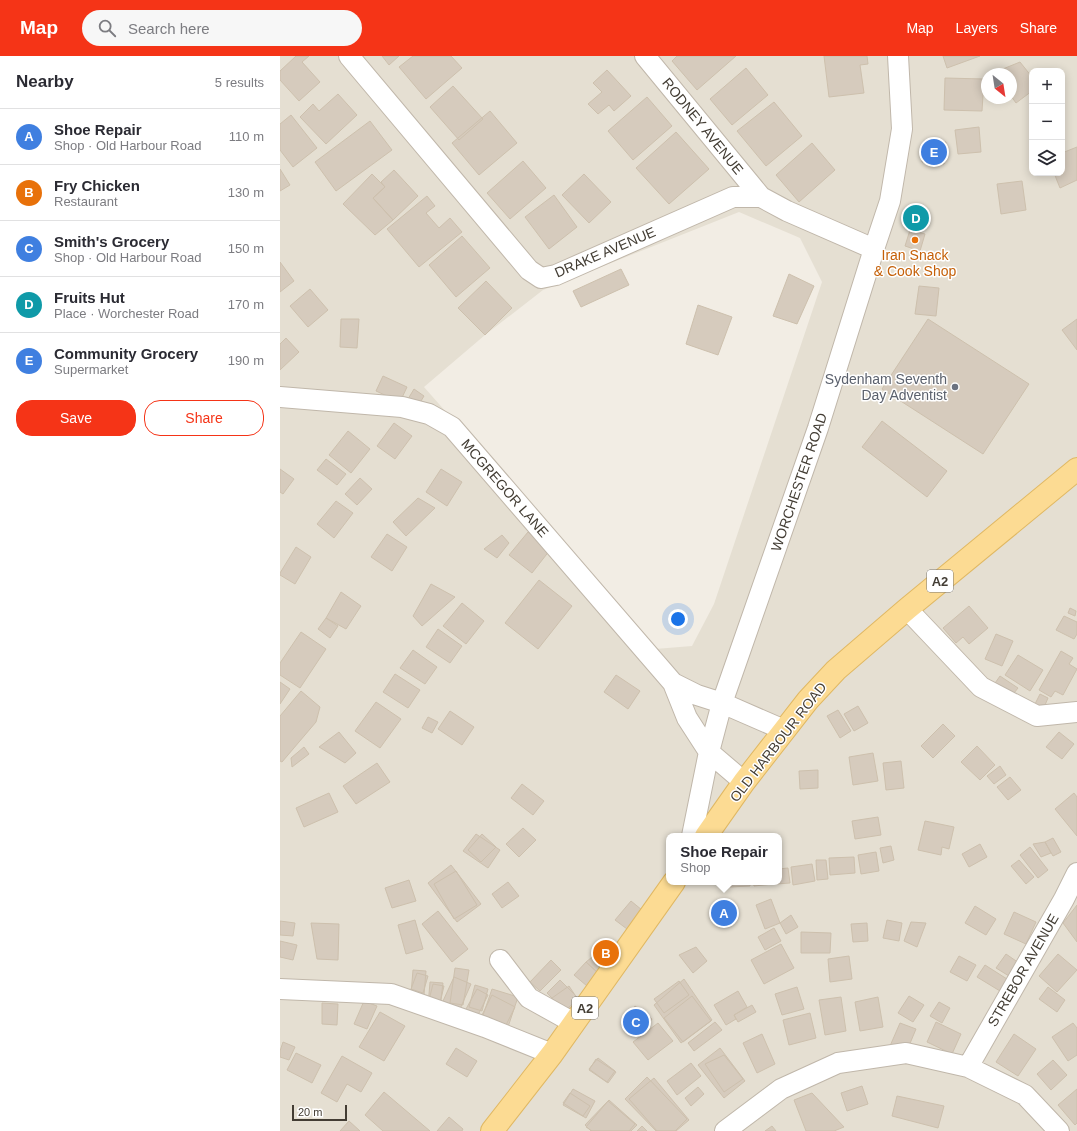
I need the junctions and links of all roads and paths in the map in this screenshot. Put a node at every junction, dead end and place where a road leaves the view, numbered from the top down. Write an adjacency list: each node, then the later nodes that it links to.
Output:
1 (349, 56): 4 (street, DRAKE AVENUE)
2 (645, 56): 4 (street, RODNEY AVENUE)
3 (898, 56): 5 (street, WORCHESTER ROAD)
4 (761, 197): 5 (street)
5 (874, 249): 10 (street, WORCHESTER ROAD)
6 (280, 397): 9 (street, MCGREGOR LANE)
7 (1077, 469): 8 (main road, OLD HARBOUR ROAD / A2)
8 (906, 609): 11 (street); 12 (main road, OLD HARBOUR ROAD / A2)
9 (673, 683): 10 (street, MCGREGOR LANE); 13 (street, MCGREGOR LANE)
10 (722, 704): 12 (street, MCGREGOR LANE); 13 (street, WORCHESTER ROAD)
11 (1077, 712)
12 (784, 730): 14 (main road, OLD HARBOUR ROAD / A2)
13 (709, 752): 14 (street, MCGREGOR LANE); 15 (street, WORCHESTER ROAD)
14 (744, 782): 16 (main road, OLD HARBOUR ROAD / A2)
15 (693, 833)
16 (708, 833)
17 (1077, 873): 23 (street, STREBOR AVENUE)
18 (672, 885): 21 (main road, A2)
19 (500, 960): 21 (street)
20 (280, 989): 22 (street)
21 (574, 1024): 22 (main road, A2)
22 (552, 1054): 24 (main road, A2)
23 (968, 1067): 25 (street); 26 (street)
24 (492, 1131)
25 (725, 1131)
26 (1058, 1131)

